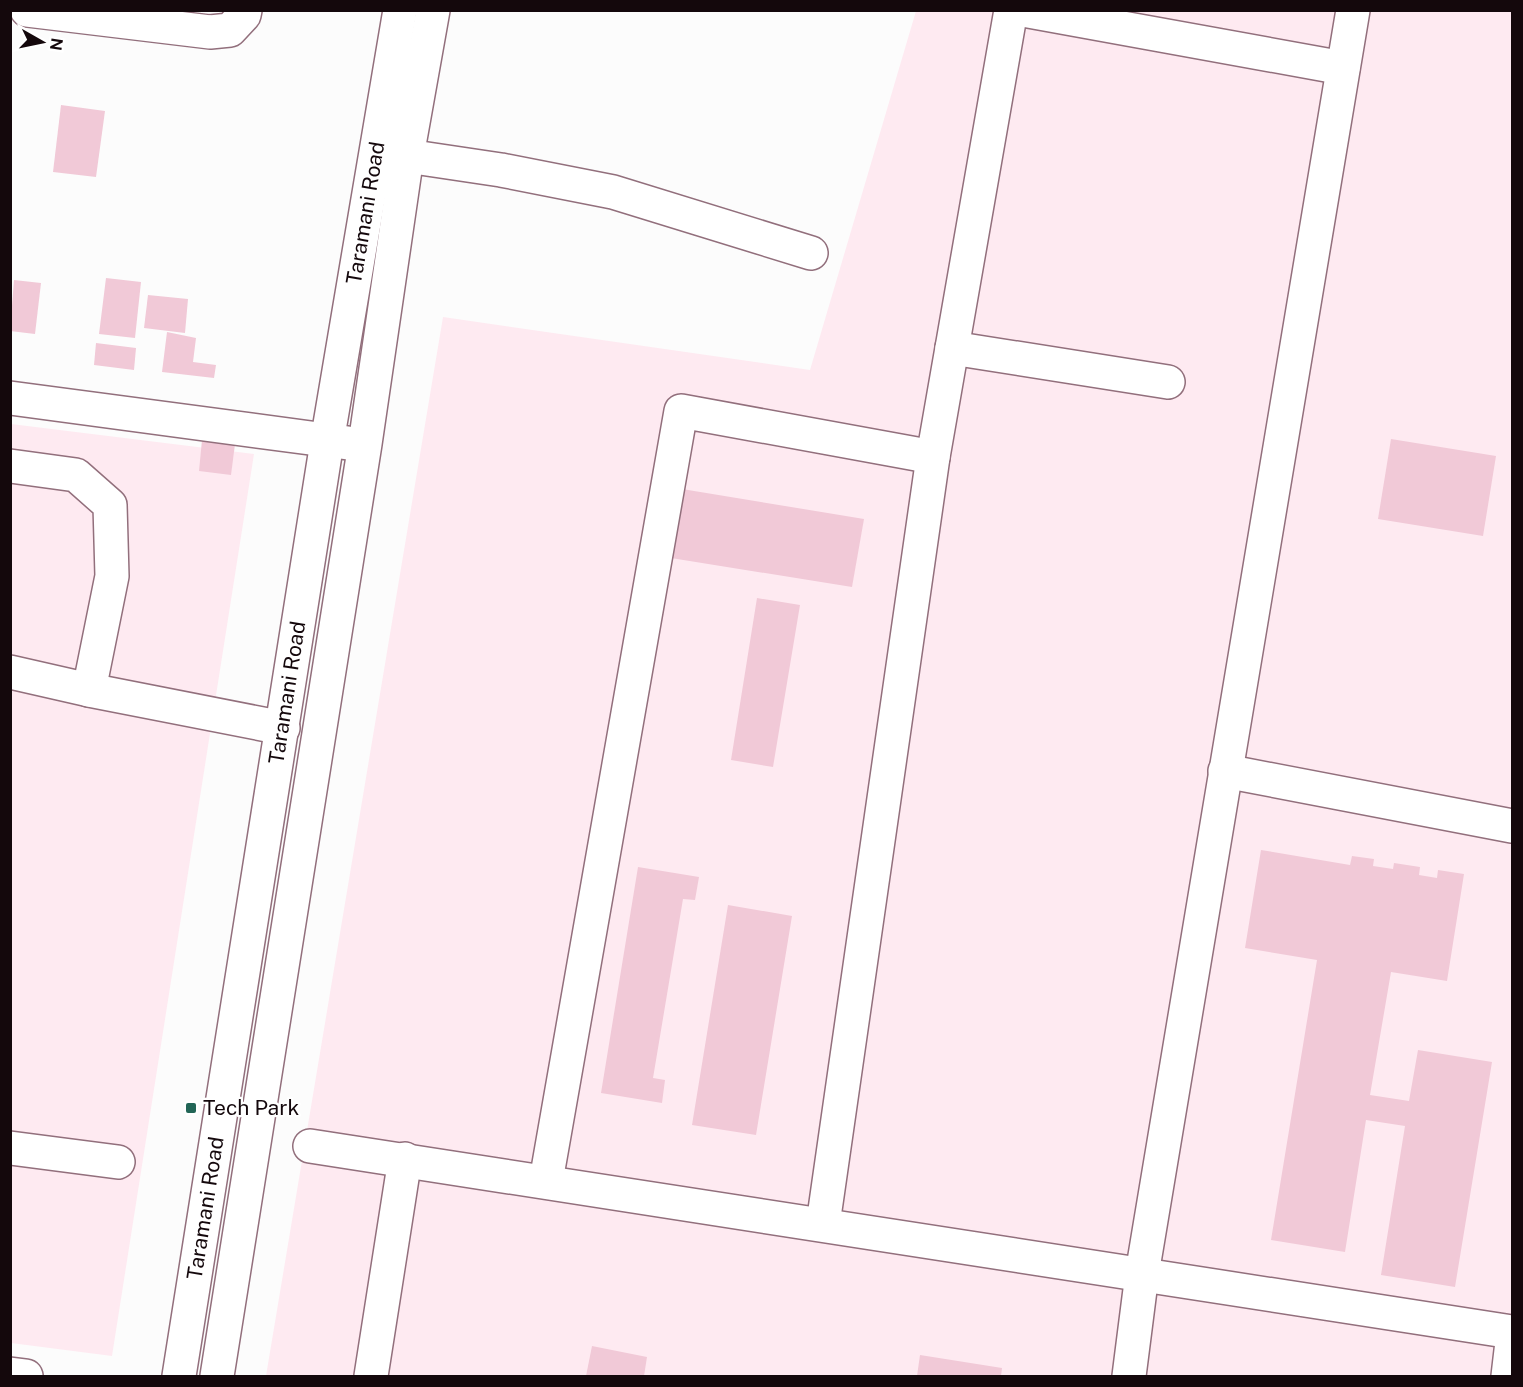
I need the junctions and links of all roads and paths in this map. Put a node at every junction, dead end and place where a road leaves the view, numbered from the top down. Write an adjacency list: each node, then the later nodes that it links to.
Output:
1 (27, 10): 2 (street)
2 (245, 10)
3 (400, 10): 14 (street, Taramani Road)
4 (434, 10): 9 (street, Taramani Road)
5 (1011, 10): 11 (street)
6 (1023, 10): 8 (street)
7 (1353, 10): 8 (street)
8 (1343, 68): 21 (street)
9 (407, 156): 10 (street); 15 (street, Taramani Road)
10 (811, 253)
11 (951, 348): 12 (street); 16 (street)
12 (1168, 382)
13 (10, 398): 14 (street)
14 (327, 442): 15 (street); 20 (street, Taramani Road)
15 (365, 444): 35 (street, Taramani Road)
16 (933, 457): 27 (street); 28 (street)
17 (10, 466): 19 (street)
18 (10, 672): 19 (street)
19 (89, 690): 20 (street)
20 (283, 728): 34 (street, Taramani Road)
21 (1225, 771): 22 (street); 29 (street)
22 (1512, 826)
23 (310, 1146): 25 (street)
24 (10, 1148): 26 (street)
25 (405, 1159): 27 (street); 36 (street)
26 (118, 1162)
27 (546, 1181): 28 (street)
28 (823, 1224): 29 (street)
29 (1142, 1274): 30 (street); 37 (street)
30 (1512, 1332)
31 (1512, 1344): 38 (street)
32 (10, 1374): 33 (street)
33 (26, 1377)
34 (179, 1377)
35 (217, 1377)
36 (371, 1377)
37 (1129, 1377)
38 (1508, 1377)

